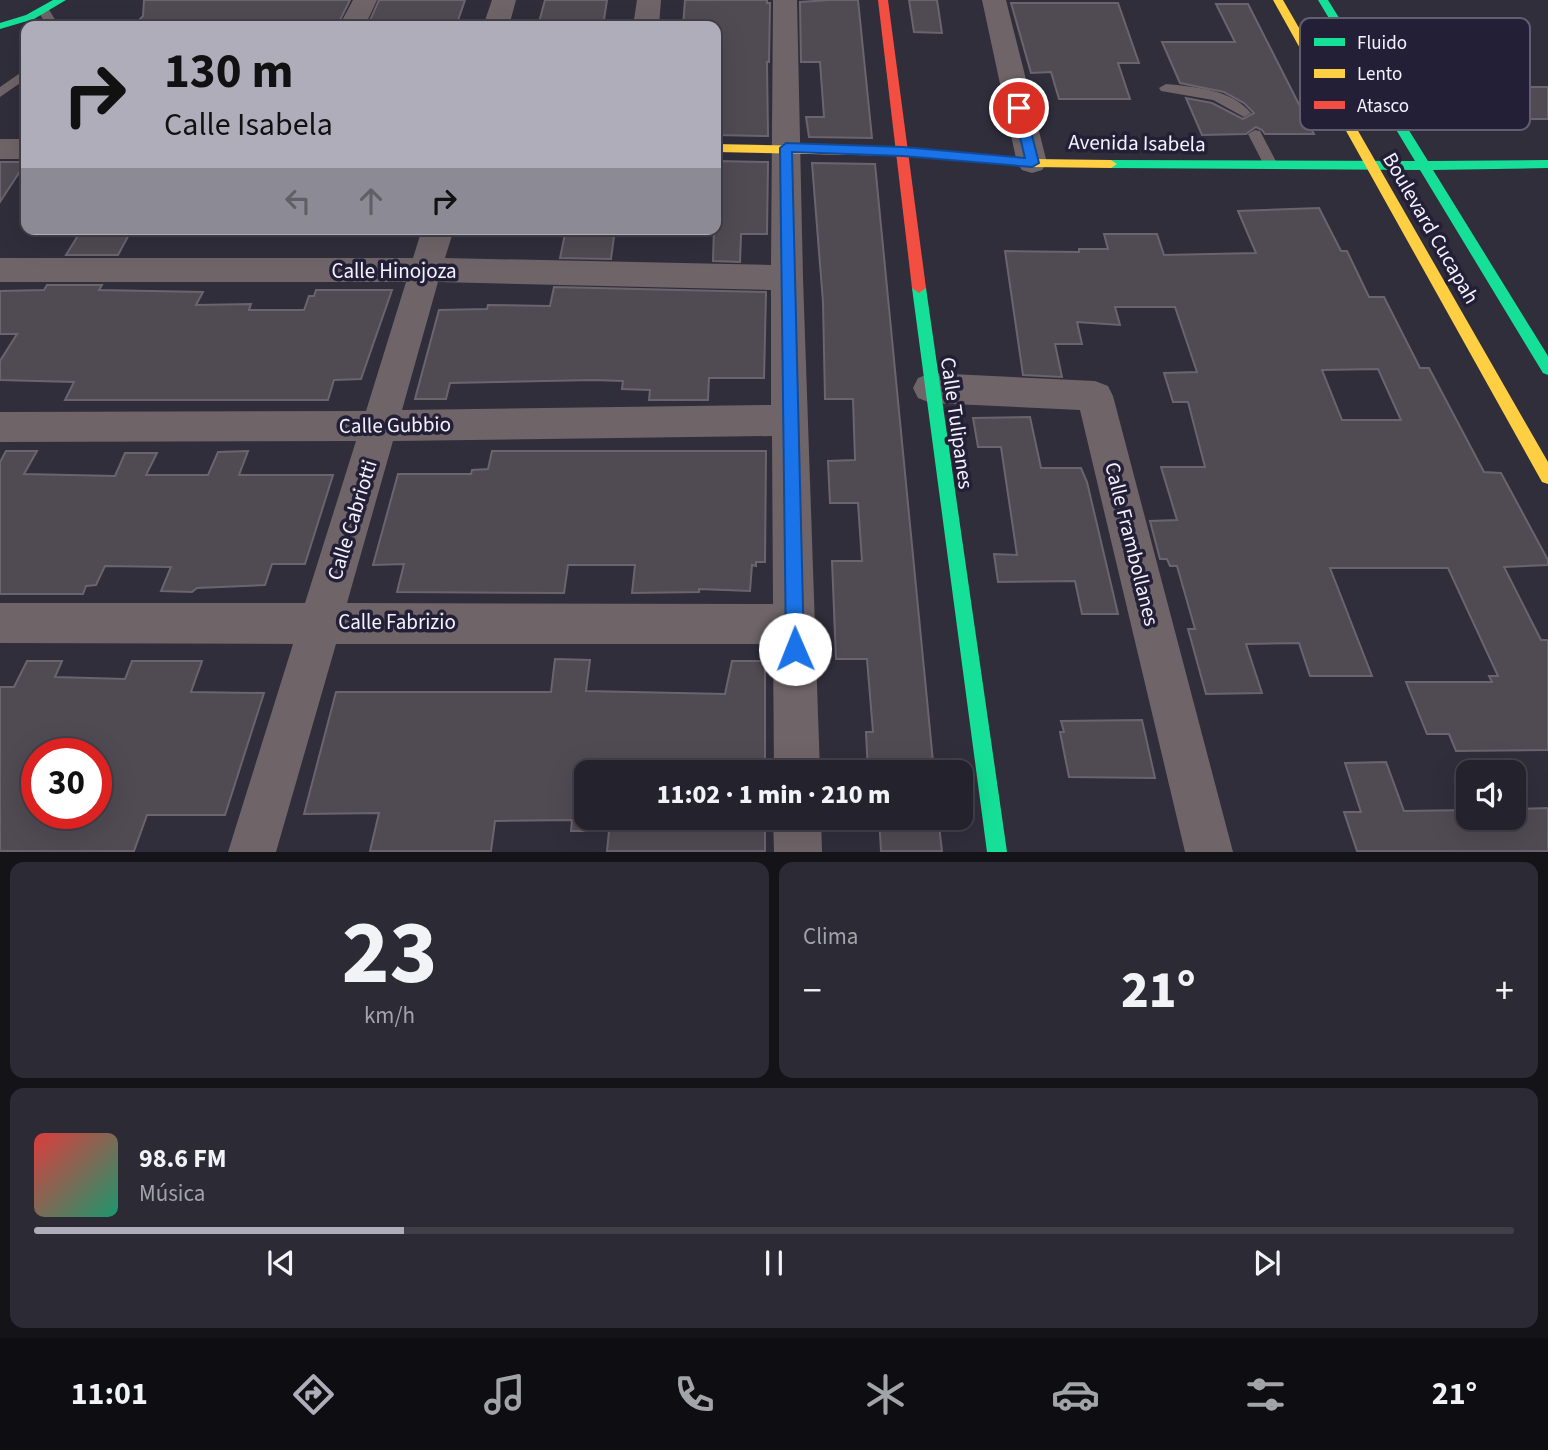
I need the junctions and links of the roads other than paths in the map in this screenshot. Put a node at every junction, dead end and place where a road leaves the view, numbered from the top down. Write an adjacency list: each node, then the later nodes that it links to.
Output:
1 (61, 0): 10 (street)
2 (365, 0): 13 (street)
3 (504, 0): 14 (street)
4 (649, 0): 15 (street)
5 (785, 0): 27 (street)
6 (883, 0): 30 (street, Calle Tulipanes)
7 (993, 0): 31 (street)
8 (1278, 0): 18 (street, Boulevard Cucapah)
9 (1323, 0): 11 (street, Boulevard Cucapah)
10 (44, 11): 12 (lane); 16 (street)
11 (1334, 18)
12 (50, 21)
13 (354, 21)
14 (498, 21)
15 (647, 21)
16 (8, 24): 17 (street)
17 (0, 35)
18 (1300, 39)
19 (21, 77): 21 (lane)
20 (1166, 88): 22 (lane)
21 (0, 93)
22 (1244, 113)
23 (1352, 130): 34 (street, Boulevard Cucapah)
24 (1402, 130): 35 (street, Boulevard Cucapah)
25 (1255, 134): 33 (lane)
26 (721, 148): 27 (street, Avenida Isabela)
27 (786, 148): 30 (street, Avenida Isabela); 39 (street)
28 (0, 149): 29 (street)
29 (21, 149)
30 (903, 152): 31 (street, Avenida Isabela); 43 (street, Calle Tulipanes)
31 (1032, 163): 33 (street, Avenida Isabela)
32 (1548, 164): 35 (street, Avenida Isabela)
33 (1271, 165): 34 (street, Avenida Isabela)
34 (1372, 166): 35 (street, Avenida Isabela); 47 (street, Boulevard Cucapah)
35 (1424, 166): 40 (street, Boulevard Cucapah)
36 (436, 235): 38 (street, Calle Cabriotti)
37 (0, 270): 38 (street, Calle Hinojoza)
38 (426, 270): 39 (street, Calle Hinojoza); 45 (street, Calle Cabriotti)
39 (787, 278): 44 (street)
40 (1530, 340): 41 (lane); 42 (street, Boulevard Cucapah)
41 (1548, 340)
42 (1548, 369)
43 (931, 388): 55 (street, Calle Tulipanes); 56 (street, Calle Frambollanes)
44 (790, 419): 45 (street, Calle Gubbio); 50 (street)
45 (380, 426): 46 (street, Calle Gubbio); 48 (street, Calle Cabriotti)
46 (0, 427)
47 (1548, 477)
48 (321, 622): 49 (street, Calle Fabrizio); 50 (street, Calle Fabrizio); 53 (street, Calle Cabriotti)
49 (0, 623)
50 (795, 624): 51 (street)
51 (797, 760)
52 (797, 830): 54 (street)
53 (252, 852)
54 (798, 852)
55 (997, 852)
56 (1209, 852)

